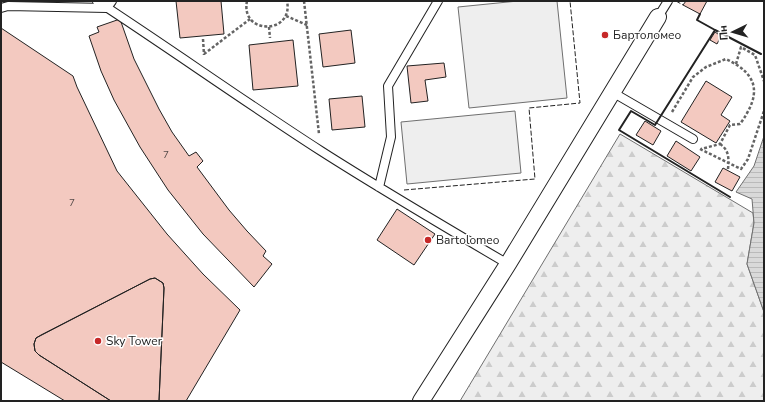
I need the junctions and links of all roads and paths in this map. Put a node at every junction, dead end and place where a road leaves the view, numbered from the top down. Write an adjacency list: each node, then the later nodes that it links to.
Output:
1 (97, 1): 7 (lane)
2 (247, 1): 11 (path)
3 (287, 1): 9 (path)
4 (304, 1): 12 (path)
5 (438, 1): 27 (lane)
6 (668, 1): 10 (lane)
7 (109, 4): 8 (lane); 24 (lane)
8 (1, 8)
9 (286, 16): 12 (path); 13 (path)
10 (658, 17): 18 (street)
11 (250, 19): 13 (path); 15 (path)
12 (307, 25): 24 (path)
13 (269, 27): 14 (path)
14 (270, 38)
15 (204, 54)
16 (736, 64): 17 (path); 20 (path); 22 (path)
17 (764, 81)
18 (612, 92): 20 (lane); 28 (street)
19 (764, 111): 25 (path)
20 (665, 123): 21 (lane)
21 (693, 139): 23 (path)
22 (720, 144): 23 (path); 25 (path)
23 (700, 149): 25 (path)
24 (321, 150): 27 (lane)
25 (729, 164): 26 (path)
26 (728, 169)
27 (379, 187): 28 (lane)
28 (508, 264): 29 (street)
29 (421, 401)

